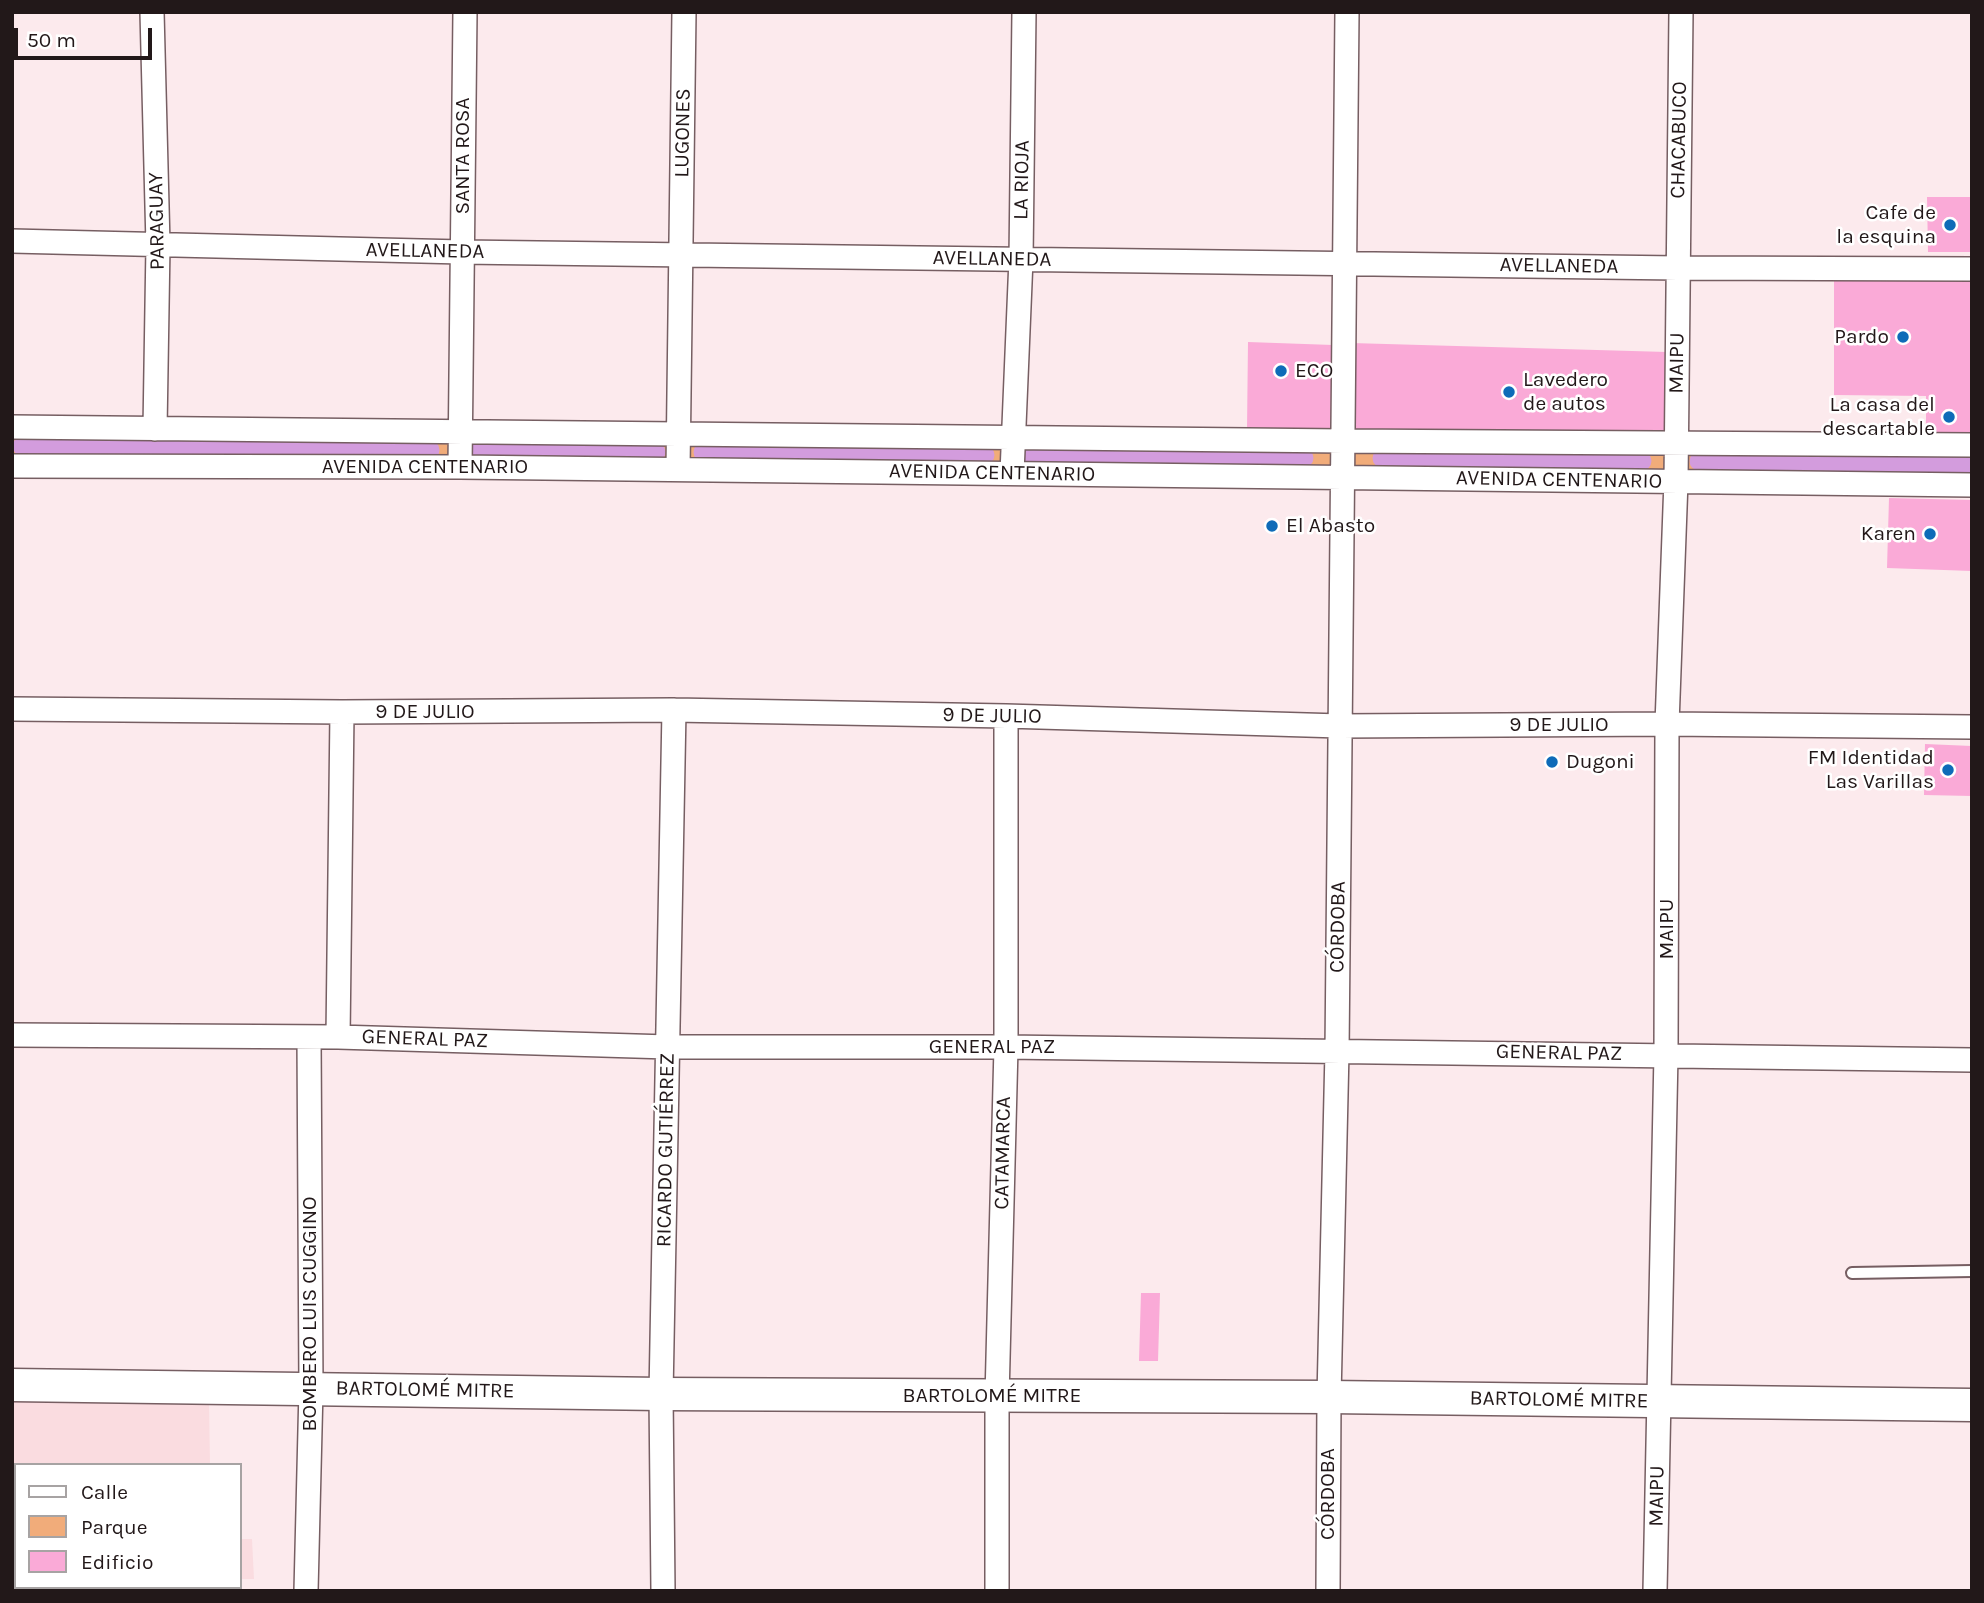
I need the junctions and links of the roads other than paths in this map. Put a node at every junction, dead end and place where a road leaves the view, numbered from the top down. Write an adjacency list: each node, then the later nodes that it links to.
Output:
1 (152, 12): 8 (street, PARAGUAY)
2 (464, 12): 9 (street, SANTA ROSA)
3 (684, 12): 10 (street, LUGONES)
4 (1024, 12): 11 (street, LA RIOJA)
5 (1347, 12): 12 (street, CÓRDOBA)
6 (1681, 12): 13 (street, CHACABUCO)
7 (12, 241): 8 (street, AVELLANEDA)
8 (158, 245): 9 (street, AVELLANEDA); 16 (street, PARAGUAY)
9 (463, 252): 10 (street, AVELLANEDA); 17 (street, SANTA ROSA)
10 (682, 254): 11 (street, AVELLANEDA); 18 (street)
11 (1021, 260): 12 (street, AVELLANEDA); 19 (street, LA RIOJA)
12 (1345, 264): 13 (street, AVELLANEDA); 20 (street, CÓRDOBA)
13 (1678, 268): 14 (street, AVELLANEDA); 21 (street, MAIPU)
14 (1972, 269)
15 (12, 427): 16 (street, AVENIDA CENTENARIO)
16 (155, 429): 17 (street, AVENIDA CENTENARIO)
17 (460, 432): 18 (street, AVENIDA CENTENARIO); 24 (street, SANTA ROSA)
18 (679, 434): 19 (street, AVENIDA CENTENARIO); 25 (street)
19 (1014, 438): 20 (street, AVENIDA CENTENARIO); 26 (street, LA RIOJA)
20 (1343, 442): 21 (street, AVENIDA CENTENARIO); 27 (street, CÓRDOBA)
21 (1676, 444): 22 (street, AVENIDA CENTENARIO); 28 (street, MAIPU)
22 (1972, 445)
23 (12, 466): 24 (street, AVENIDA CENTENARIO)
24 (460, 467): 25 (street, AVENIDA CENTENARIO)
25 (678, 469): 26 (street, AVENIDA CENTENARIO)
26 (1012, 473): 27 (street, AVENIDA CENTENARIO)
27 (1343, 477): 28 (street, AVENIDA CENTENARIO); 35 (street, CÓRDOBA)
28 (1676, 481): 29 (street, AVENIDA CENTENARIO); 34 (street, MAIPU)
29 (1972, 485)
30 (12, 709): 32 (street, 9 DE JULIO)
31 (674, 709): 32 (street, 9 DE JULIO); 33 (street, 9 DE JULIO); 40 (street, RICARDO GUTIÉRREZ)
32 (342, 712): 39 (street)
33 (1006, 716): 35 (street, 9 DE JULIO); 41 (street, CATAMARCA)
34 (1667, 724): 35 (street, 9 DE JULIO); 36 (street, 9 DE JULIO); 43 (street, MAIPU)
35 (1340, 726): 42 (street, CÓRDOBA)
36 (1972, 727)
37 (12, 1035): 38 (street, GENERAL PAZ)
38 (309, 1037): 39 (street, GENERAL PAZ); 48 (street, BOMBERO LUIS CUGGINO)
39 (338, 1037): 40 (street, GENERAL PAZ)
40 (668, 1046): 41 (street, GENERAL PAZ); 49 (street, RICARDO GUTIÉRREZ)
41 (1006, 1047): 42 (street, GENERAL PAZ); 50 (street, CATAMARCA)
42 (1337, 1051): 43 (street, GENERAL PAZ); 51 (street, CÓRDOBA)
43 (1666, 1054): 44 (street, GENERAL PAZ); 52 (street, MAIPU)
44 (1972, 1060)
45 (1972, 1271): 46 (lane)
46 (1853, 1273)
47 (12, 1385): 48 (main road, BARTOLOMÉ MITRE)
48 (311, 1389): 49 (main road, BARTOLOMÉ MITRE); 54 (street, BOMBERO LUIS CUGGINO)
49 (660, 1394): 50 (main road, BARTOLOMÉ MITRE); 55 (street, RICARDO GUTIÉRREZ)
50 (997, 1397): 51 (main road, BARTOLOMÉ MITRE); 56 (street, CATAMARCA)
51 (1329, 1397): 52 (main road, BARTOLOMÉ MITRE); 57 (street, CÓRDOBA)
52 (1658, 1402): 53 (main road, BARTOLOMÉ MITRE); 58 (street, MAIPU)
53 (1972, 1405)
54 (306, 1591)
55 (663, 1591)
56 (998, 1591)
57 (1328, 1591)
58 (1655, 1591)

